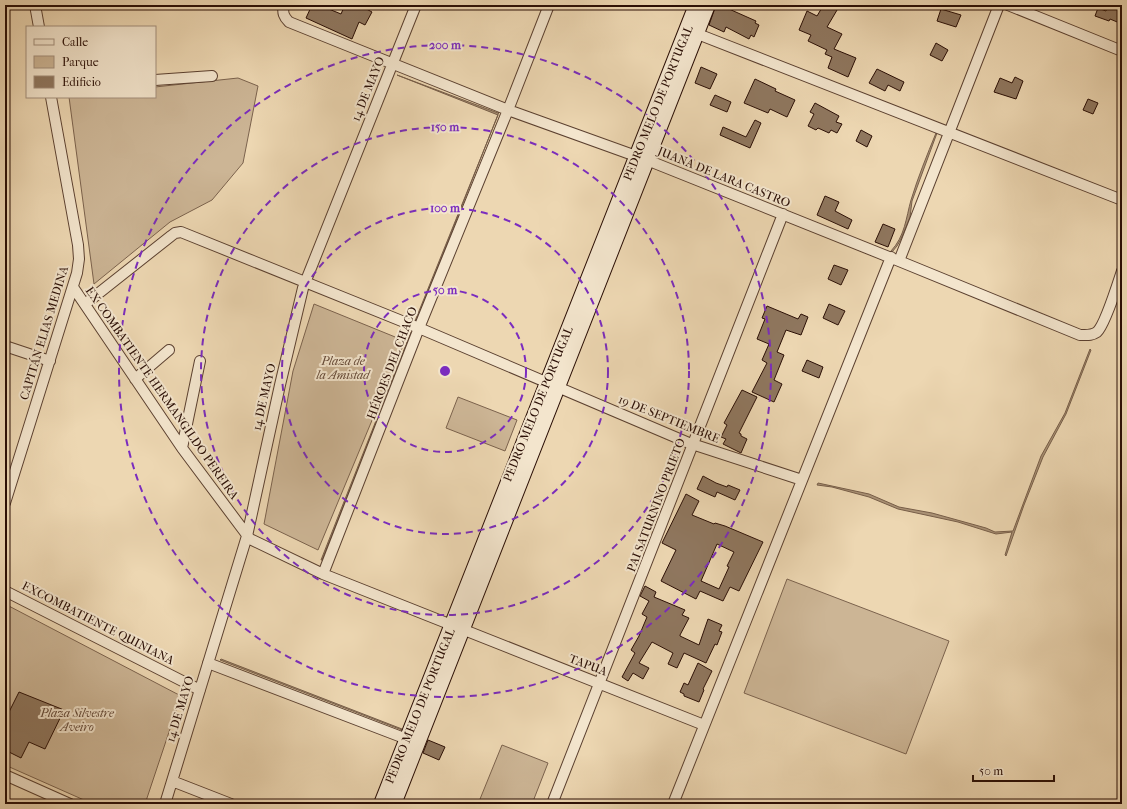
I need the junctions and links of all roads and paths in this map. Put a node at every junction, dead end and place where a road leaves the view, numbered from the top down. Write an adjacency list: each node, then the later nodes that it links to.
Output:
1 (35, 5): 9 (street)
2 (284, 5): 12 (street, JUANA DE LARA CASTRO)
3 (416, 5): 12 (street, 14 DE MAYO)
4 (549, 5): 16 (street, HÉROES DEL CHACO)
5 (696, 5): 10 (street, PEDRO MELO DE PORTUGAL)
6 (708, 5): 10 (street, PEDRO MELO DE PORTUGAL)
7 (999, 5): 17 (street)
8 (1008, 5): 11 (street)
9 (39, 26)
10 (692, 32): 17 (street); 18 (street, PEDRO MELO DE PORTUGAL)
11 (1122, 51)
12 (392, 63): 16 (street, JUANA DE LARA CASTRO); 23 (street, 14 DE MAYO)
13 (212, 76): 14 (street)
14 (156, 80)
15 (51, 98): 24 (street, CAPITÁN ELIAS MEDINA)
16 (508, 110): 18 (street, JUANA DE LARA CASTRO); 26 (street, HÉROES DEL CHACO)
17 (950, 132): 19 (street); 21 (street)
18 (642, 158): 20 (street, JUANA DE LARA CASTRO); 32 (street, PEDRO MELO DE PORTUGAL)
19 (1122, 200)
20 (783, 214): 21 (street, JUANA DE LARA CASTRO); 33 (street, PAI SATURNINO PRIETO)
21 (895, 259): 22 (street, JUANA DE LARA CASTRO); 35 (street)
22 (1122, 271)
23 (306, 283): 25 (street, 19 DE SEPTIEMBRE); 26 (street, 19 DE SEPTIEMBRE); 37 (street, 14 DE MAYO)
24 (73, 287): 25 (street, EX COMBATIENTE HERMANGILDO PEREIRA); 29 (street, CAPITÁN ELIAS MEDINA)
25 (85, 304): 31 (street, EX COMBATIENTE HERMANGILDO PEREIRA)
26 (419, 328): 32 (street, 19 DE SEPTIEMBRE); 38 (street, HÉROES DEL CHACO)
27 (5, 346): 29 (street)
28 (169, 350): 31 (street)
29 (50, 361): 36 (street, CAPITÁN ELIAS MEDINA)
30 (200, 361): 34 (street)
31 (135, 378): 34 (street, EX COMBATIENTE HERMANGILDO PEREIRA)
32 (553, 385): 33 (street, 19 DE SEPTIEMBRE); 40 (street, PEDRO MELO DE PORTUGAL)
33 (694, 444): 35 (street, 19 DE SEPTIEMBRE); 42 (street, PAI SATURNINO PRIETO)
34 (182, 448): 37 (street, EX COMBATIENTE HERMANGILDO PEREIRA)
35 (802, 480): 44 (street)
36 (5, 503)
37 (247, 536): 38 (street, EX COMBATIENTE HERMANGILDO PEREIRA); 41 (street, 14 DE MAYO)
38 (323, 574): 40 (street, EX COMBATIENTE HERMANGILDO PEREIRA)
39 (5, 591): 43 (street, EXCOMBATIENTE QUINIANA)
40 (457, 628): 42 (street, TAPUA); 45 (street, PEDRO MELO DE PORTUGAL)
41 (208, 663): 43 (street, 14 DE MAYO); 45 (street)
42 (600, 683): 44 (street, TAPUA); 53 (street, PAI SATURNINO PRIETO)
43 (200, 690): 47 (street, 14 DE MAYO)
44 (704, 725): 54 (street)
45 (412, 741): 51 (street, PEDRO MELO DE PORTUGAL); 52 (street, PEDRO MELO DE PORTUGAL)
46 (5, 775): 48 (street)
47 (172, 781): 49 (street, 14 DE MAYO); 50 (street)
48 (70, 804)
49 (165, 804)
50 (231, 804)
51 (381, 804)
52 (394, 804)
53 (552, 804)
54 (673, 804)

